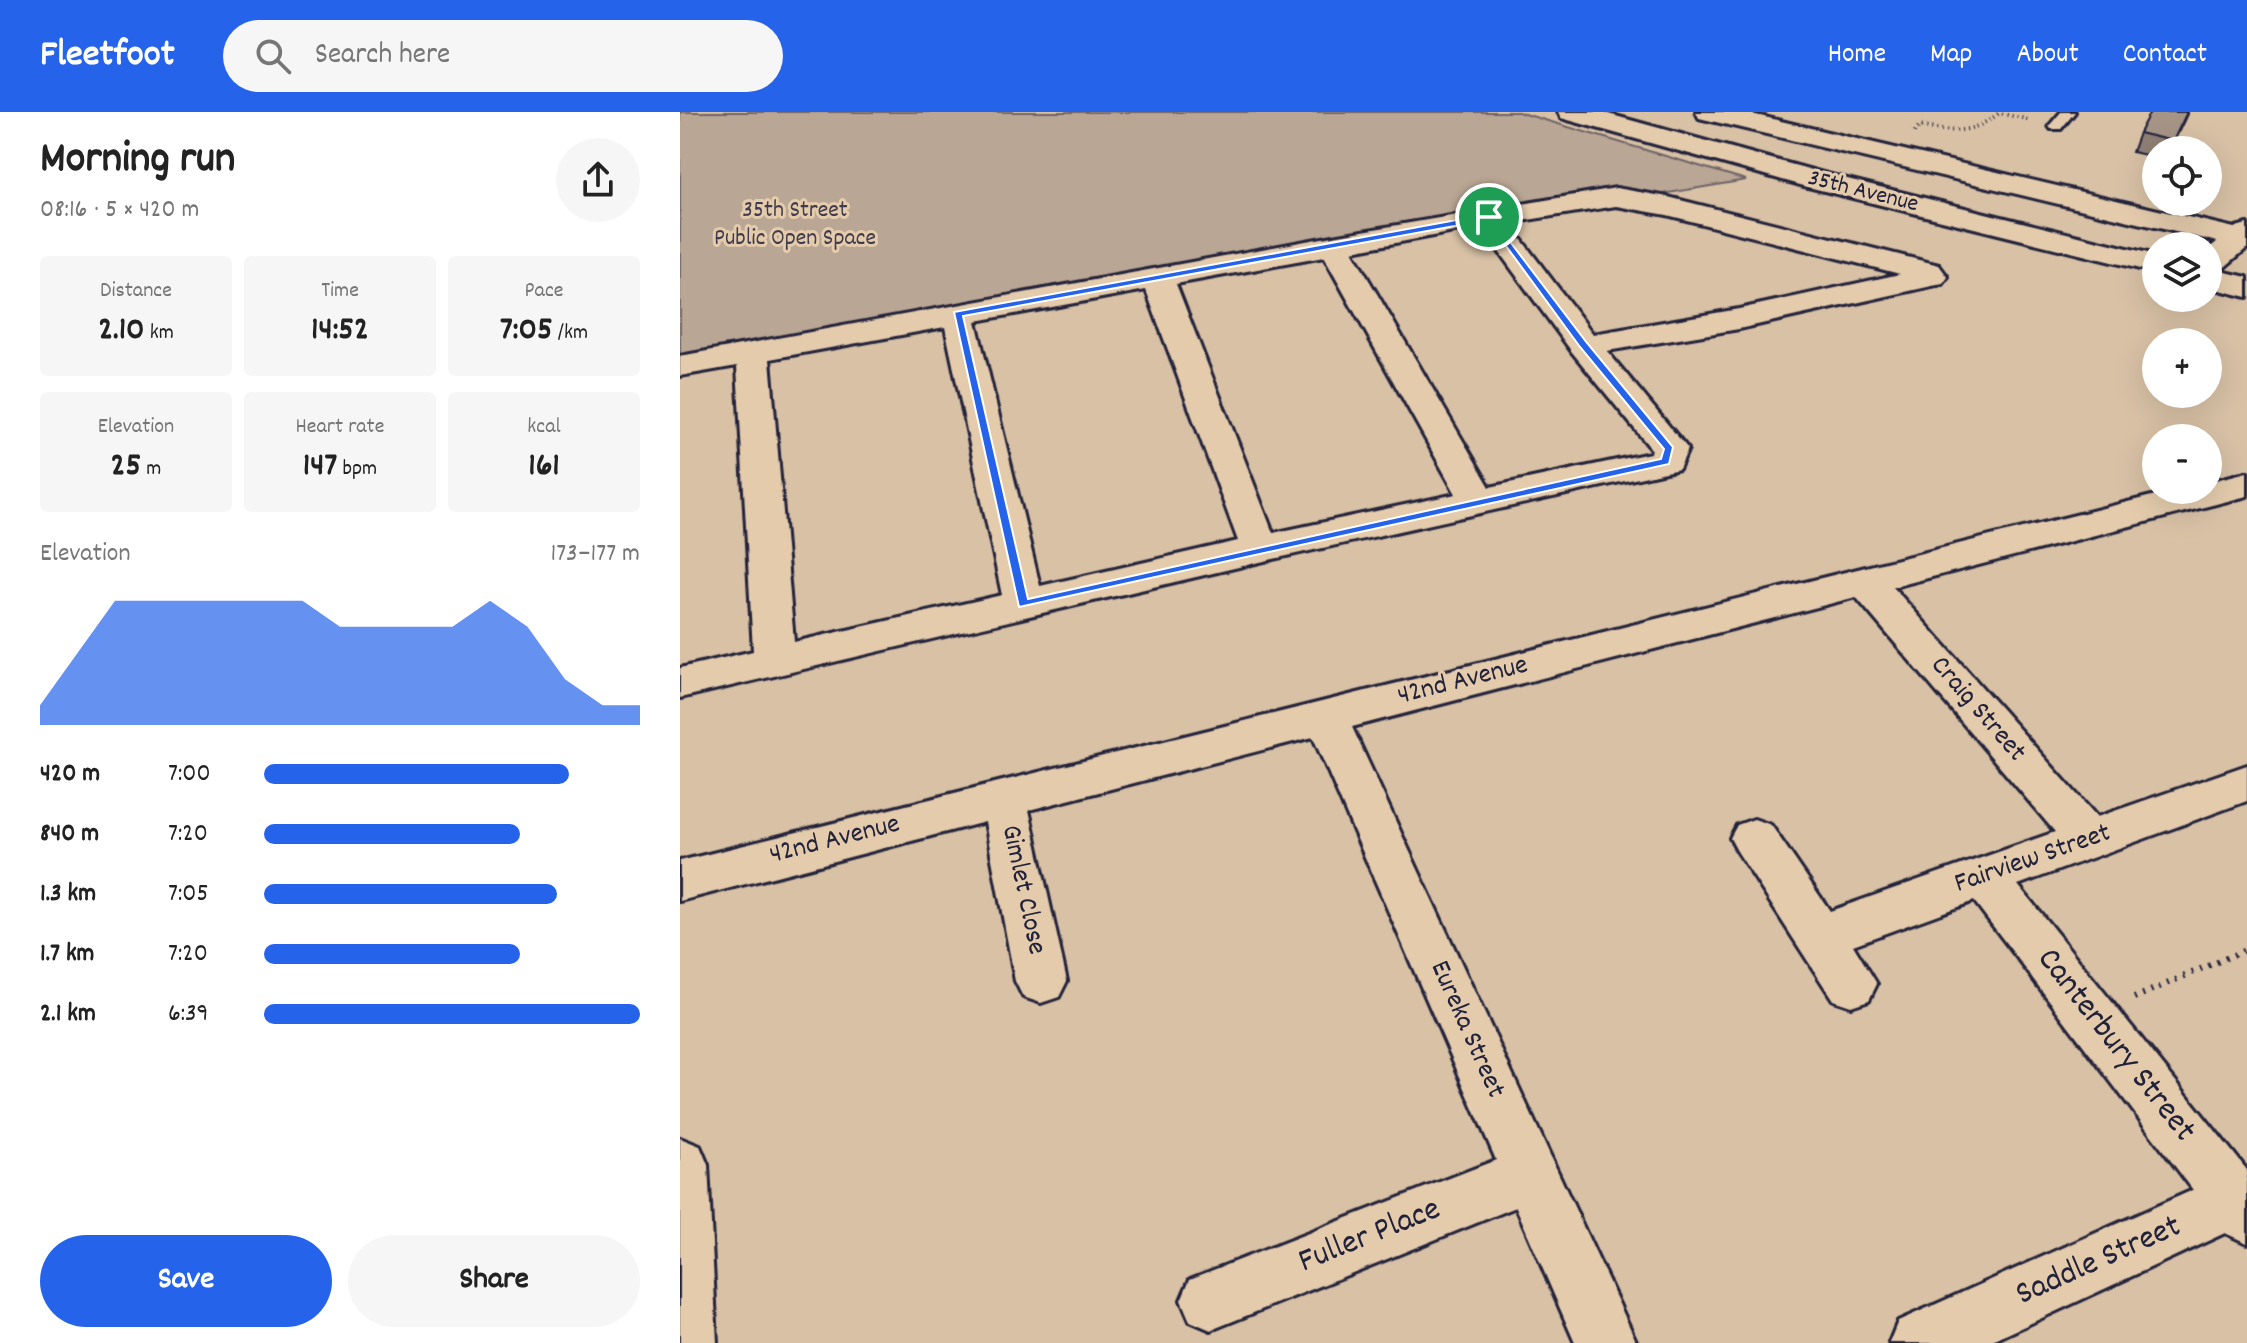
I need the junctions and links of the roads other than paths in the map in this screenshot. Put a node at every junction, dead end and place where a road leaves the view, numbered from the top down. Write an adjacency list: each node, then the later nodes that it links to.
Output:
1 (1571, 112): 9 (street, 35th Avenue)
2 (1709, 112): 6 (street, 35th Avenue)
3 (2068, 112): 4 (lane)
4 (2056, 126)
5 (1489, 217): 7 (street); 14 (street); 14 (street)
6 (2244, 237): 8 (street)
7 (1333, 245): 10 (street); 18 (street)
8 (2222, 254)
9 (2142, 261)
10 (1157, 277): 13 (street); 19 (street)
11 (2222, 281): 12 (street)
12 (2247, 287)
13 (958, 314): 15 (street); 21 (street)
14 (1584, 345): 18 (street)
15 (753, 352): 16 (street); 22 (street)
16 (680, 366)
17 (2247, 484): 20 (street, 42nd Avenue)
18 (1480, 503): 19 (street)
19 (1260, 549): 21 (street)
20 (1865, 581): 24 (street, 42nd Avenue); 28 (street, Craig Street)
21 (1024, 604): 22 (street)
22 (775, 662): 23 (street)
23 (680, 683)
24 (1326, 717): 26 (street, 42nd Avenue); 35 (street, Eureka Street)
25 (2247, 783): 28 (street, Fairview Street)
26 (1004, 799): 30 (street, 42nd Avenue); 32 (street, Gimlet Close)
27 (1754, 838): 31 (street)
28 (2089, 840): 29 (street, Fairview Street)
29 (1984, 877): 31 (street, Fairview Street); 36 (street, Canterbury Street)
30 (680, 881)
31 (1819, 936): 33 (street)
32 (1041, 981)
33 (1851, 984)
34 (680, 1165): 38 (street)
35 (1530, 1174): 37 (street, Fuller Place); 39 (street, Eureka Street)
36 (2241, 1208): 40 (street, Saddle Street)
37 (1211, 1300)
38 (686, 1343)
39 (1606, 1343)
40 (1920, 1343)

